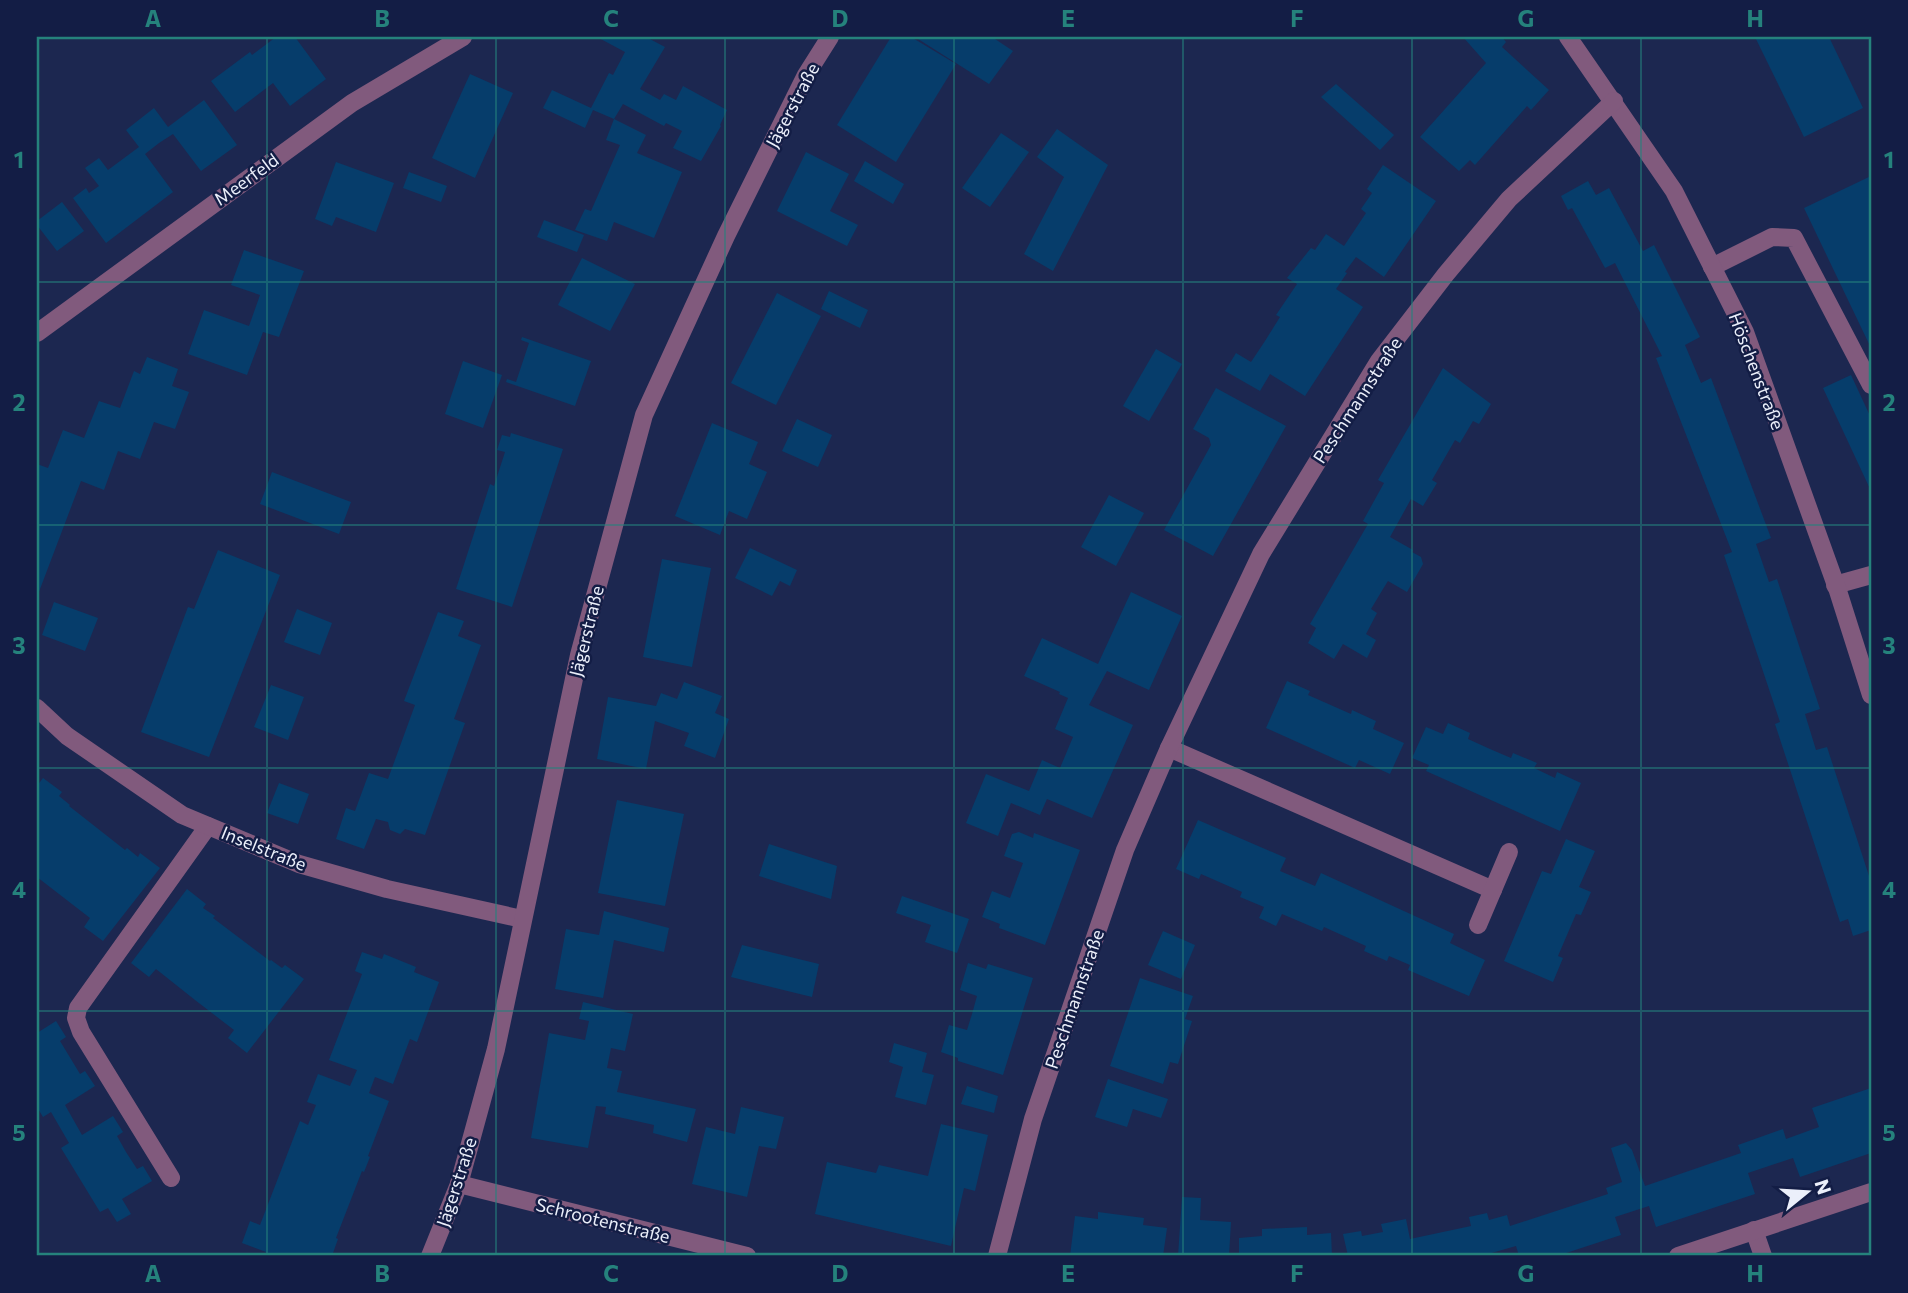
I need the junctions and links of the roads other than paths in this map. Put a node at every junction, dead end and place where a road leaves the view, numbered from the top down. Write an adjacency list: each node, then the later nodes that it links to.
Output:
1 (463, 37): 6 (street, Meerfeld)
2 (830, 37): 16 (street, Jägerstraße)
3 (1568, 37): 4 (street, Höschenstraße)
4 (1614, 101): 5 (street, Höschenstraße); 12 (street, Peschmannstraße)
5 (1712, 267): 7 (street); 9 (street, Höschenstraße)
6 (37, 333)
7 (1871, 385)
8 (1871, 575): 9 (street)
9 (1835, 585): 10 (street, Höschenstraße)
10 (1871, 695)
11 (37, 708): 13 (street, Inselstraße)
12 (1169, 748): 15 (street); 24 (street, Peschmannstraße)
13 (208, 826): 16 (street, Inselstraße); 18 (street)
14 (1509, 852): 15 (street)
15 (1493, 890): 17 (street)
16 (522, 919): 19 (street, Jägerstraße)
17 (1478, 925)
18 (171, 1178)
19 (458, 1184): 22 (street, Jägerstraße); 23 (street, Schrootenstraße)
20 (1871, 1192): 21 (street)
21 (1754, 1230): 25 (street); 26 (street)
22 (430, 1256)
23 (747, 1256)
24 (997, 1256)
25 (1678, 1256)
26 (1763, 1256)

